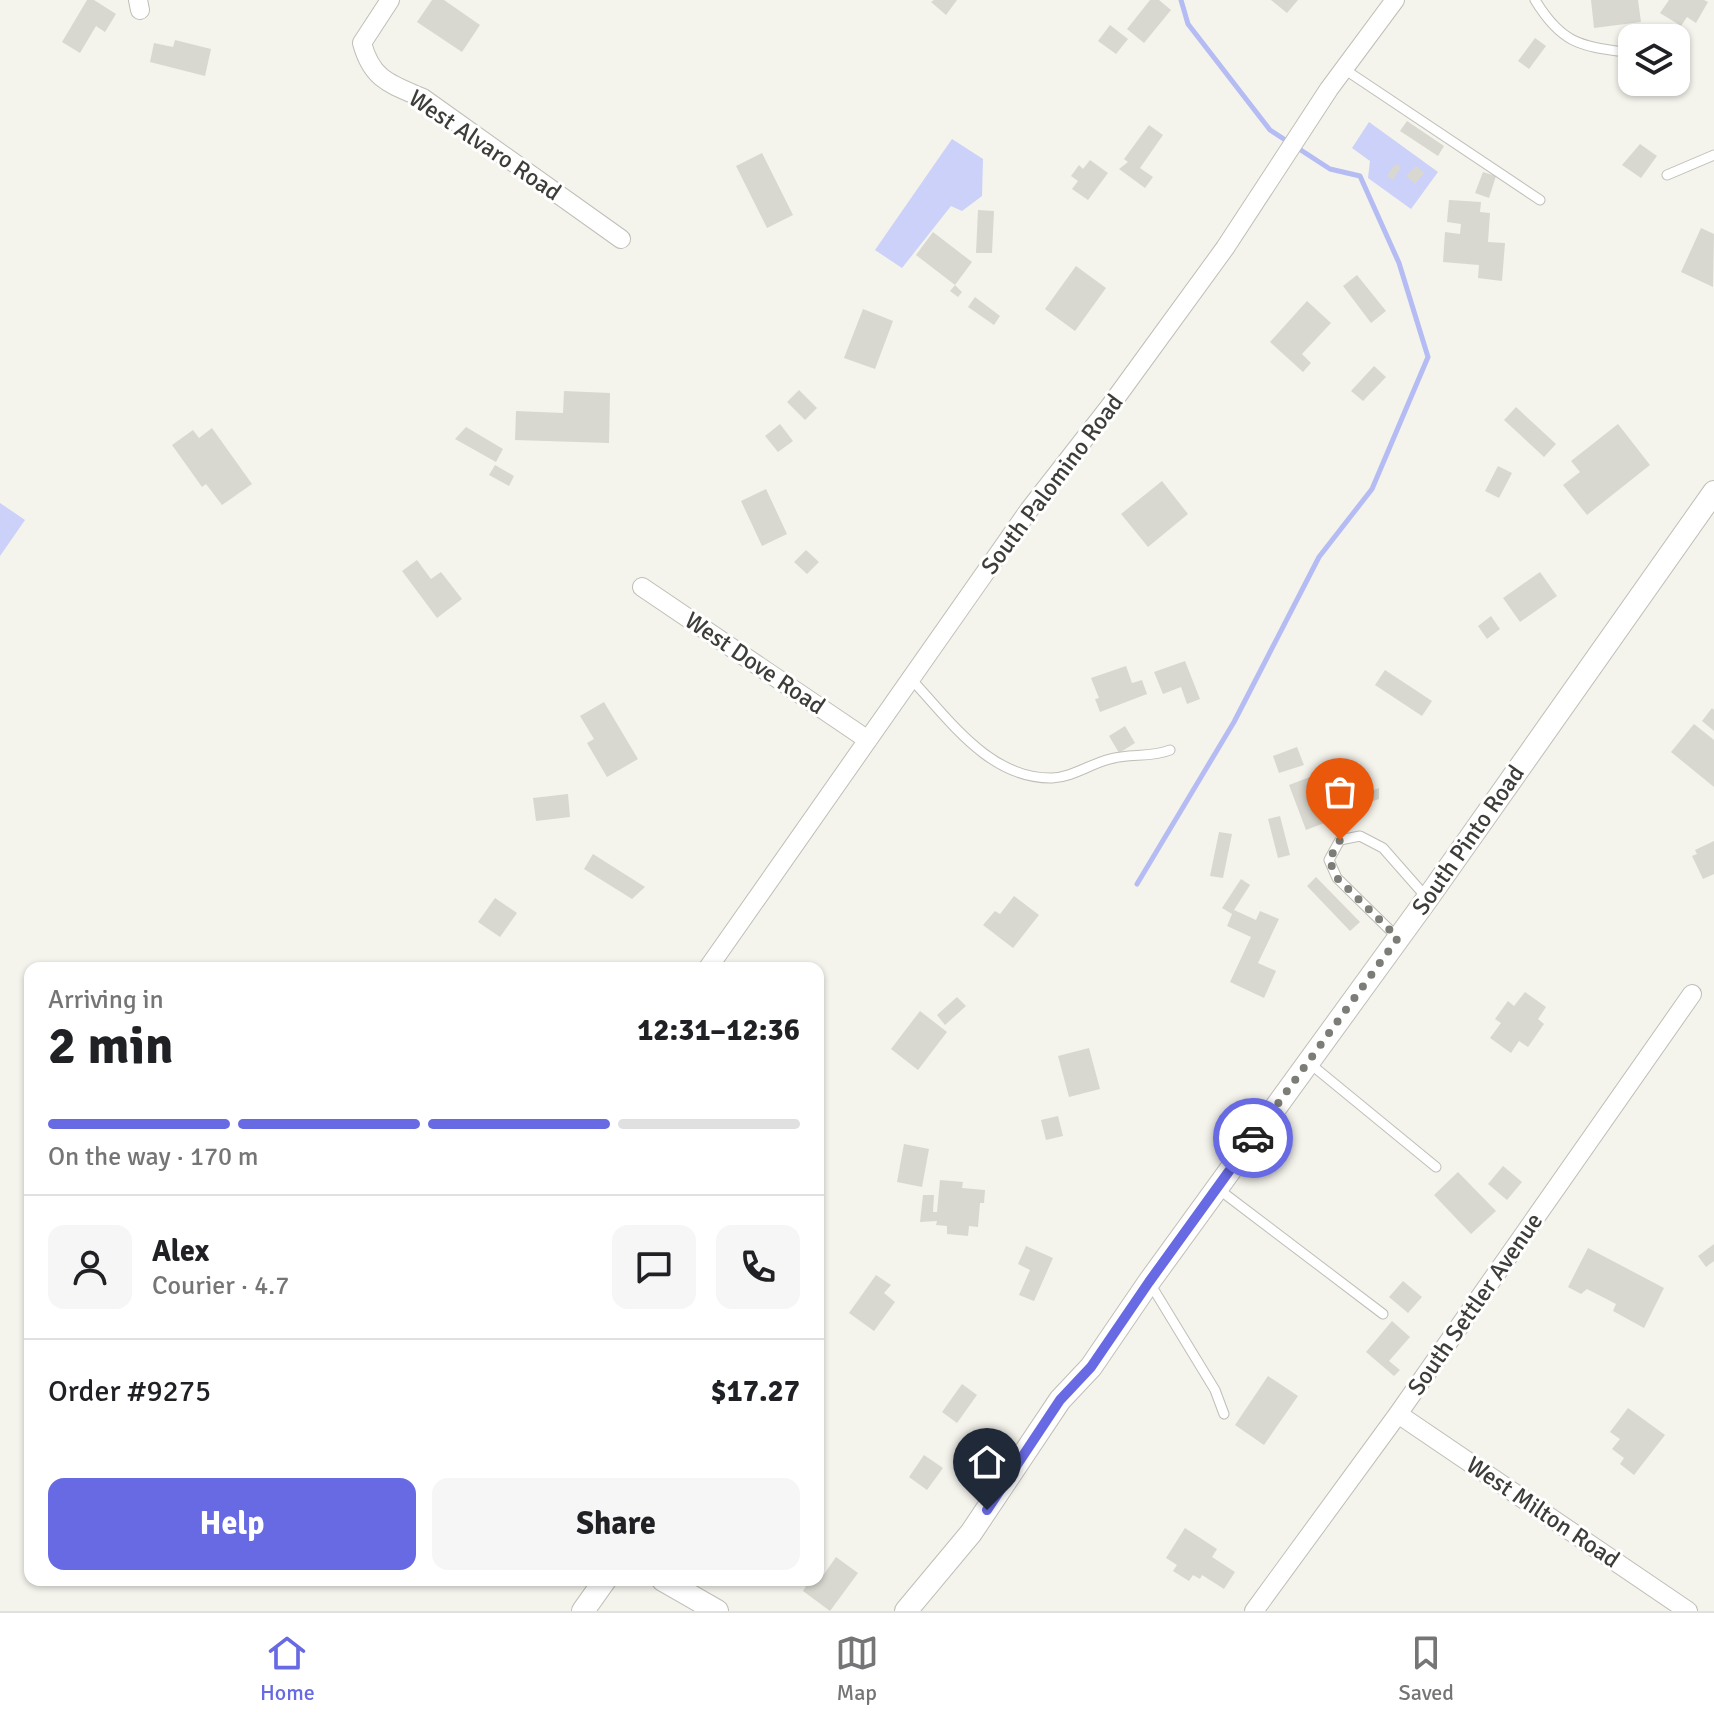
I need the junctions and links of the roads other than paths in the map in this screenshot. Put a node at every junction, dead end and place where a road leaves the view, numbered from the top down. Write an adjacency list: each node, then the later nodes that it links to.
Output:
1 (390, 0): 9 (street, West Alvaro Road)
2 (1395, 0): 5 (street, South Palomino Road)
3 (1535, 0): 4 (lane)
4 (1618, 51)
5 (1344, 69): 8 (lane); 12 (street, South Palomino Road)
6 (1714, 155): 7 (lane)
7 (1667, 175)
8 (1540, 200)
9 (621, 239)
10 (1714, 492): 15 (street, South Pinto Road)
11 (642, 587): 13 (street, West Dove Road)
12 (911, 679): 13 (street, South Palomino Road); 14 (lane)
13 (868, 740): 17 (street, South Palomino Road)
14 (1170, 750)
15 (1427, 899): 16 (street, South Pinto Road); 16 (lane)
16 (1398, 938): 19 (street, South Pinto Road)
17 (712, 962)
18 (1692, 994): 25 (street, South Settler Avenue)
19 (1308, 1062): 20 (lane); 21 (street, South Pinto Road)
20 (1436, 1167)
21 (1217, 1188): 22 (street, South Pinto Road); 23 (lane)
22 (1149, 1282): 24 (lane); 30 (street, South Pinto Road)
23 (1383, 1314)
24 (1224, 1414)
25 (1398, 1414): 31 (street, South Settler Avenue); 32 (street, West Milton Road)
26 (601, 1586): 28 (street)
27 (673, 1586): 29 (street)
28 (583, 1611)
29 (717, 1611)
30 (906, 1611)
31 (1254, 1611)
32 (1688, 1611)

